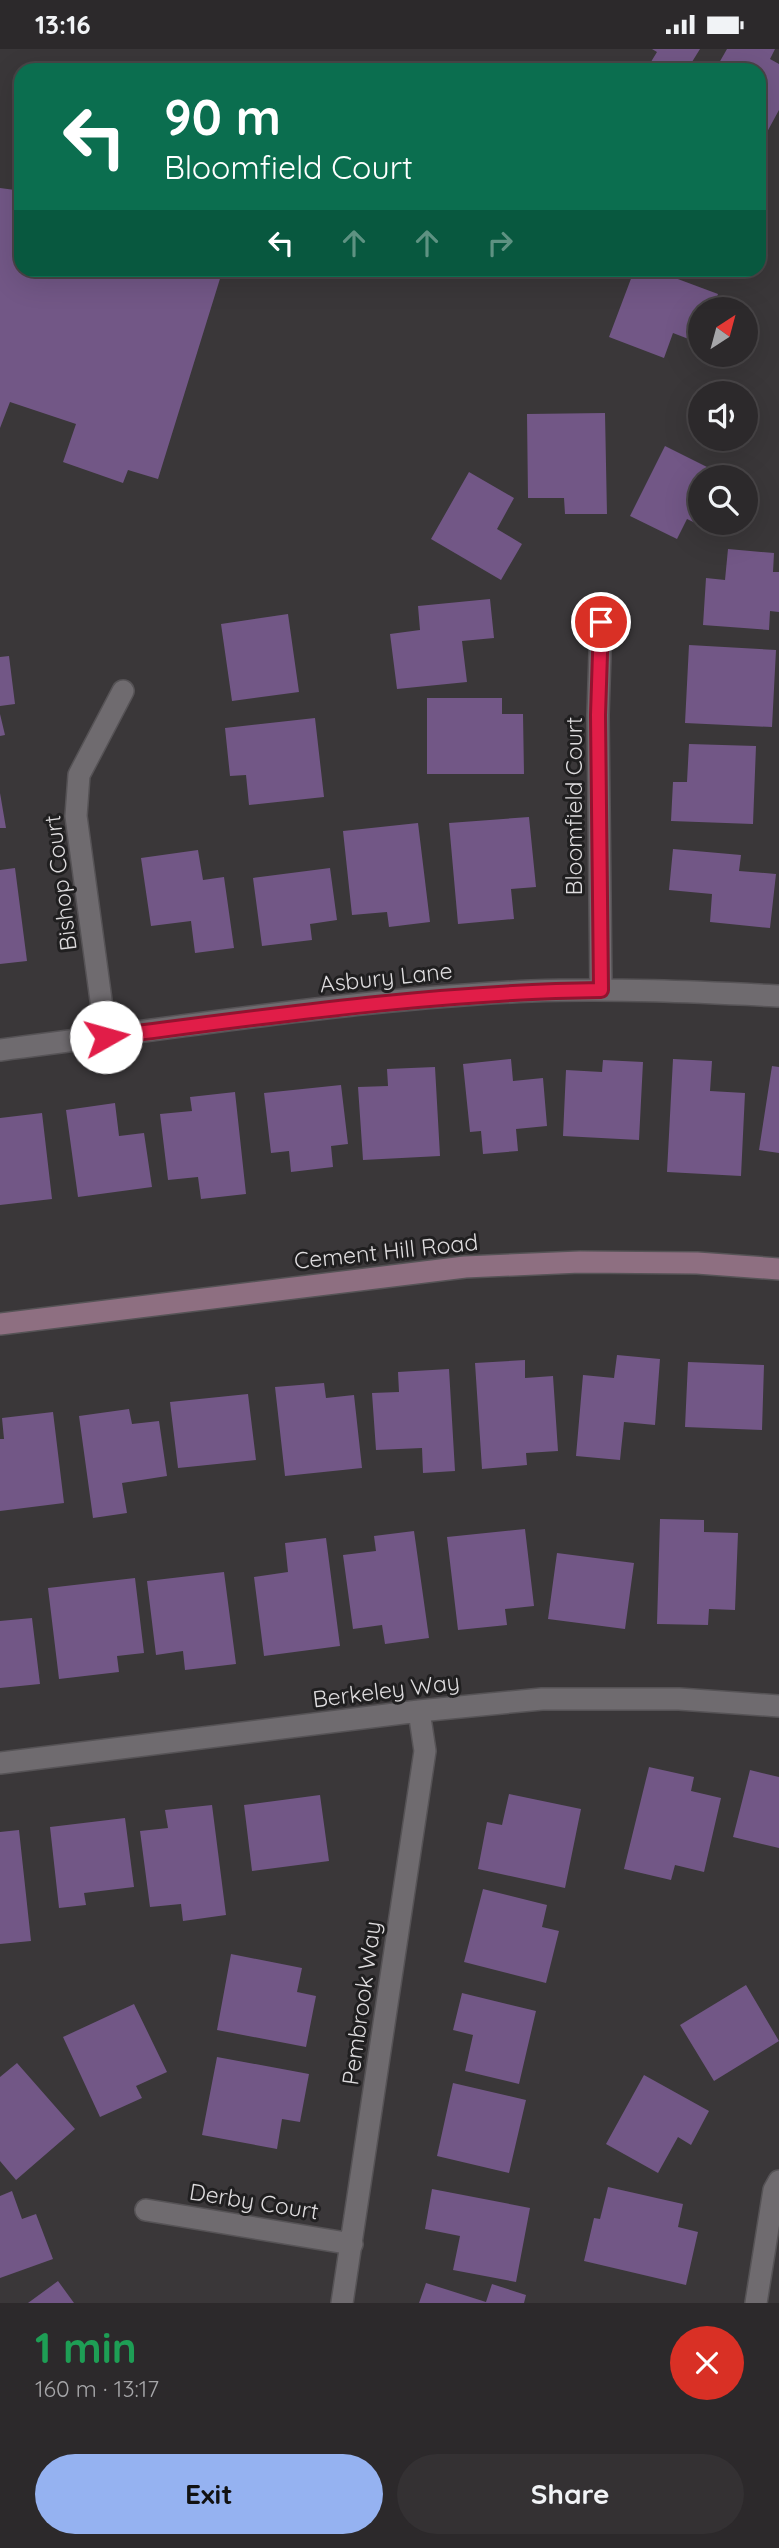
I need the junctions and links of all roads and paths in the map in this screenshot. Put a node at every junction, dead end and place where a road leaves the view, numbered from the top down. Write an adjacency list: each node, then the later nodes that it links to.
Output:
1 (601, 622): 3 (street, Bloomfield Court)
2 (123, 691): 5 (street, Bishop Court)
3 (601, 990): 4 (street, Asbury Lane); 5 (street, Asbury Lane)
4 (779, 996)
5 (106, 1037): 6 (street, Asbury Lane)
6 (0, 1049)
7 (779, 1269): 8 (street, Cement Hill Road)
8 (0, 1324)
9 (779, 1706): 10 (street, Berkeley Way)
10 (419, 1711): 11 (street, Berkeley Way); 14 (street, Pembrook Way)
11 (0, 1763)
12 (779, 2181): 16 (street)
13 (146, 2210): 14 (street, Derby Court)
14 (352, 2244): 15 (street, Pembrook Way)
15 (342, 2303)
16 (756, 2303)

